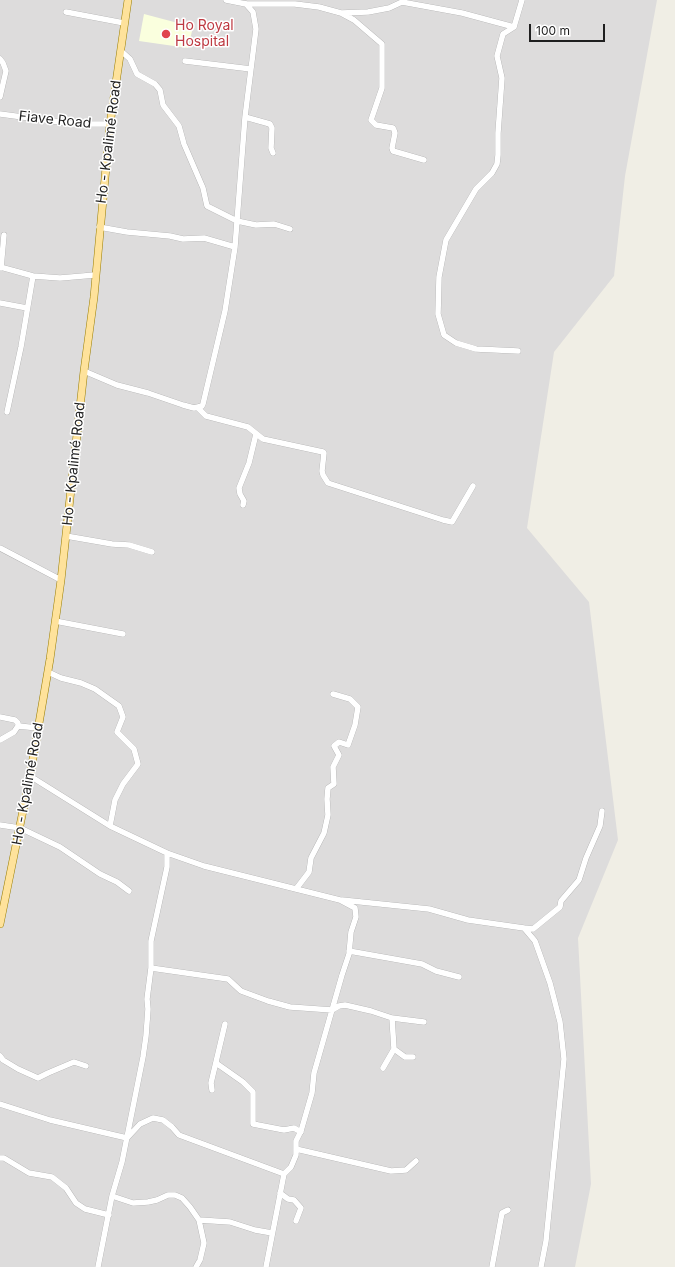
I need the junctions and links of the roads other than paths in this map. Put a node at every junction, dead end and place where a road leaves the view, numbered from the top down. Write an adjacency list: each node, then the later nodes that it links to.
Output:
1 (128, 0): 8 (main road, Ho - Kpalimé Road)
2 (226, 0): 5 (street)
3 (522, 0): 9 (street)
4 (402, 1): 7 (street); 9 (street)
5 (248, 2): 7 (street); 13 (street)
6 (66, 12): 8 (street)
7 (341, 13): 19 (street)
8 (124, 23): 10 (main road, Ho - Kpalimé Road)
9 (514, 27): 30 (street)
10 (121, 51): 17 (main road, Ho - Kpalimé Road); 20 (street)
11 (0, 59): 14 (street)
12 (185, 61): 13 (street)
13 (251, 69): 16 (street)
14 (0, 96)
15 (0, 114): 17 (street, Fiave Road)
16 (245, 117): 18 (street); 20 (street)
17 (110, 124): 21 (main road, Ho - Kpalimé Road)
18 (272, 153)
19 (424, 160)
20 (237, 221): 22 (street); 24 (street)
21 (99, 227): 24 (street); 26 (main road, Ho - Kpalimé Road)
22 (290, 229)
23 (4, 235): 25 (street)
24 (234, 247): 32 (street)
25 (1, 268): 27 (street)
26 (96, 275): 27 (street); 31 (main road, Ho - Kpalimé Road)
27 (33, 276): 29 (street)
28 (0, 304): 29 (street)
29 (27, 308): 33 (street)
30 (518, 351)
31 (84, 371): 32 (street); 37 (main road, Ho - Kpalimé Road)
32 (198, 408): 34 (street)
33 (7, 412)
34 (256, 434): 35 (street); 36 (street)
35 (473, 486)
36 (243, 505)
37 (66, 536): 39 (street); 40 (main road, Ho - Kpalimé Road)
38 (0, 548): 40 (street)
39 (152, 552)
40 (61, 580): 41 (main road, Ho - Kpalimé Road)
41 (55, 621): 42 (street); 43 (main road, Ho - Kpalimé Road)
42 (123, 634)
43 (48, 672): 47 (main road, Ho - Kpalimé Road); 52 (street)
44 (333, 694): 55 (street)
45 (0, 717): 46 (street)
46 (18, 726): 47 (street); 48 (street)
47 (38, 728): 49 (main road, Ho - Kpalimé Road)
48 (0, 740)
49 (30, 776): 52 (street); 53 (main road, Ho - Kpalimé Road)
50 (602, 811): 59 (street)
51 (0, 825): 53 (street)
52 (110, 826): 54 (street)
53 (20, 828): 56 (street); 58 (main road, Ho - Kpalimé Road)
54 (167, 853): 55 (street); 61 (street)
55 (296, 889): 57 (street)
56 (129, 891)
57 (340, 900): 59 (street); 60 (street)
58 (0, 924)
59 (524, 928): 92 (street)
60 (350, 950): 62 (street); 63 (street)
61 (151, 968): 63 (street); 76 (street)
62 (459, 977)
63 (332, 1010): 64 (street); 75 (street)
64 (392, 1018): 65 (street); 67 (street)
65 (424, 1022)
66 (225, 1024): 70 (street)
67 (394, 1049): 69 (street); 72 (street)
68 (0, 1056): 71 (street)
69 (413, 1057)
70 (216, 1063): 73 (street); 75 (street)
71 (86, 1066)
72 (383, 1068)
73 (212, 1090)
74 (0, 1104): 76 (street)
75 (301, 1132): 77 (street)
76 (127, 1138): 80 (street); 82 (street)
77 (296, 1149): 79 (street); 80 (street)
78 (0, 1158): 84 (street)
79 (416, 1161)
80 (284, 1174): 81 (street)
81 (280, 1193): 86 (street); 87 (street)
82 (112, 1196): 84 (street); 85 (street)
83 (508, 1210): 91 (street)
84 (109, 1215): 88 (street)
85 (199, 1220): 87 (street); 89 (street)
86 (296, 1221)
87 (272, 1233): 90 (street)
88 (98, 1267)
89 (196, 1267)
90 (266, 1267)
91 (492, 1267)
92 (541, 1267)

